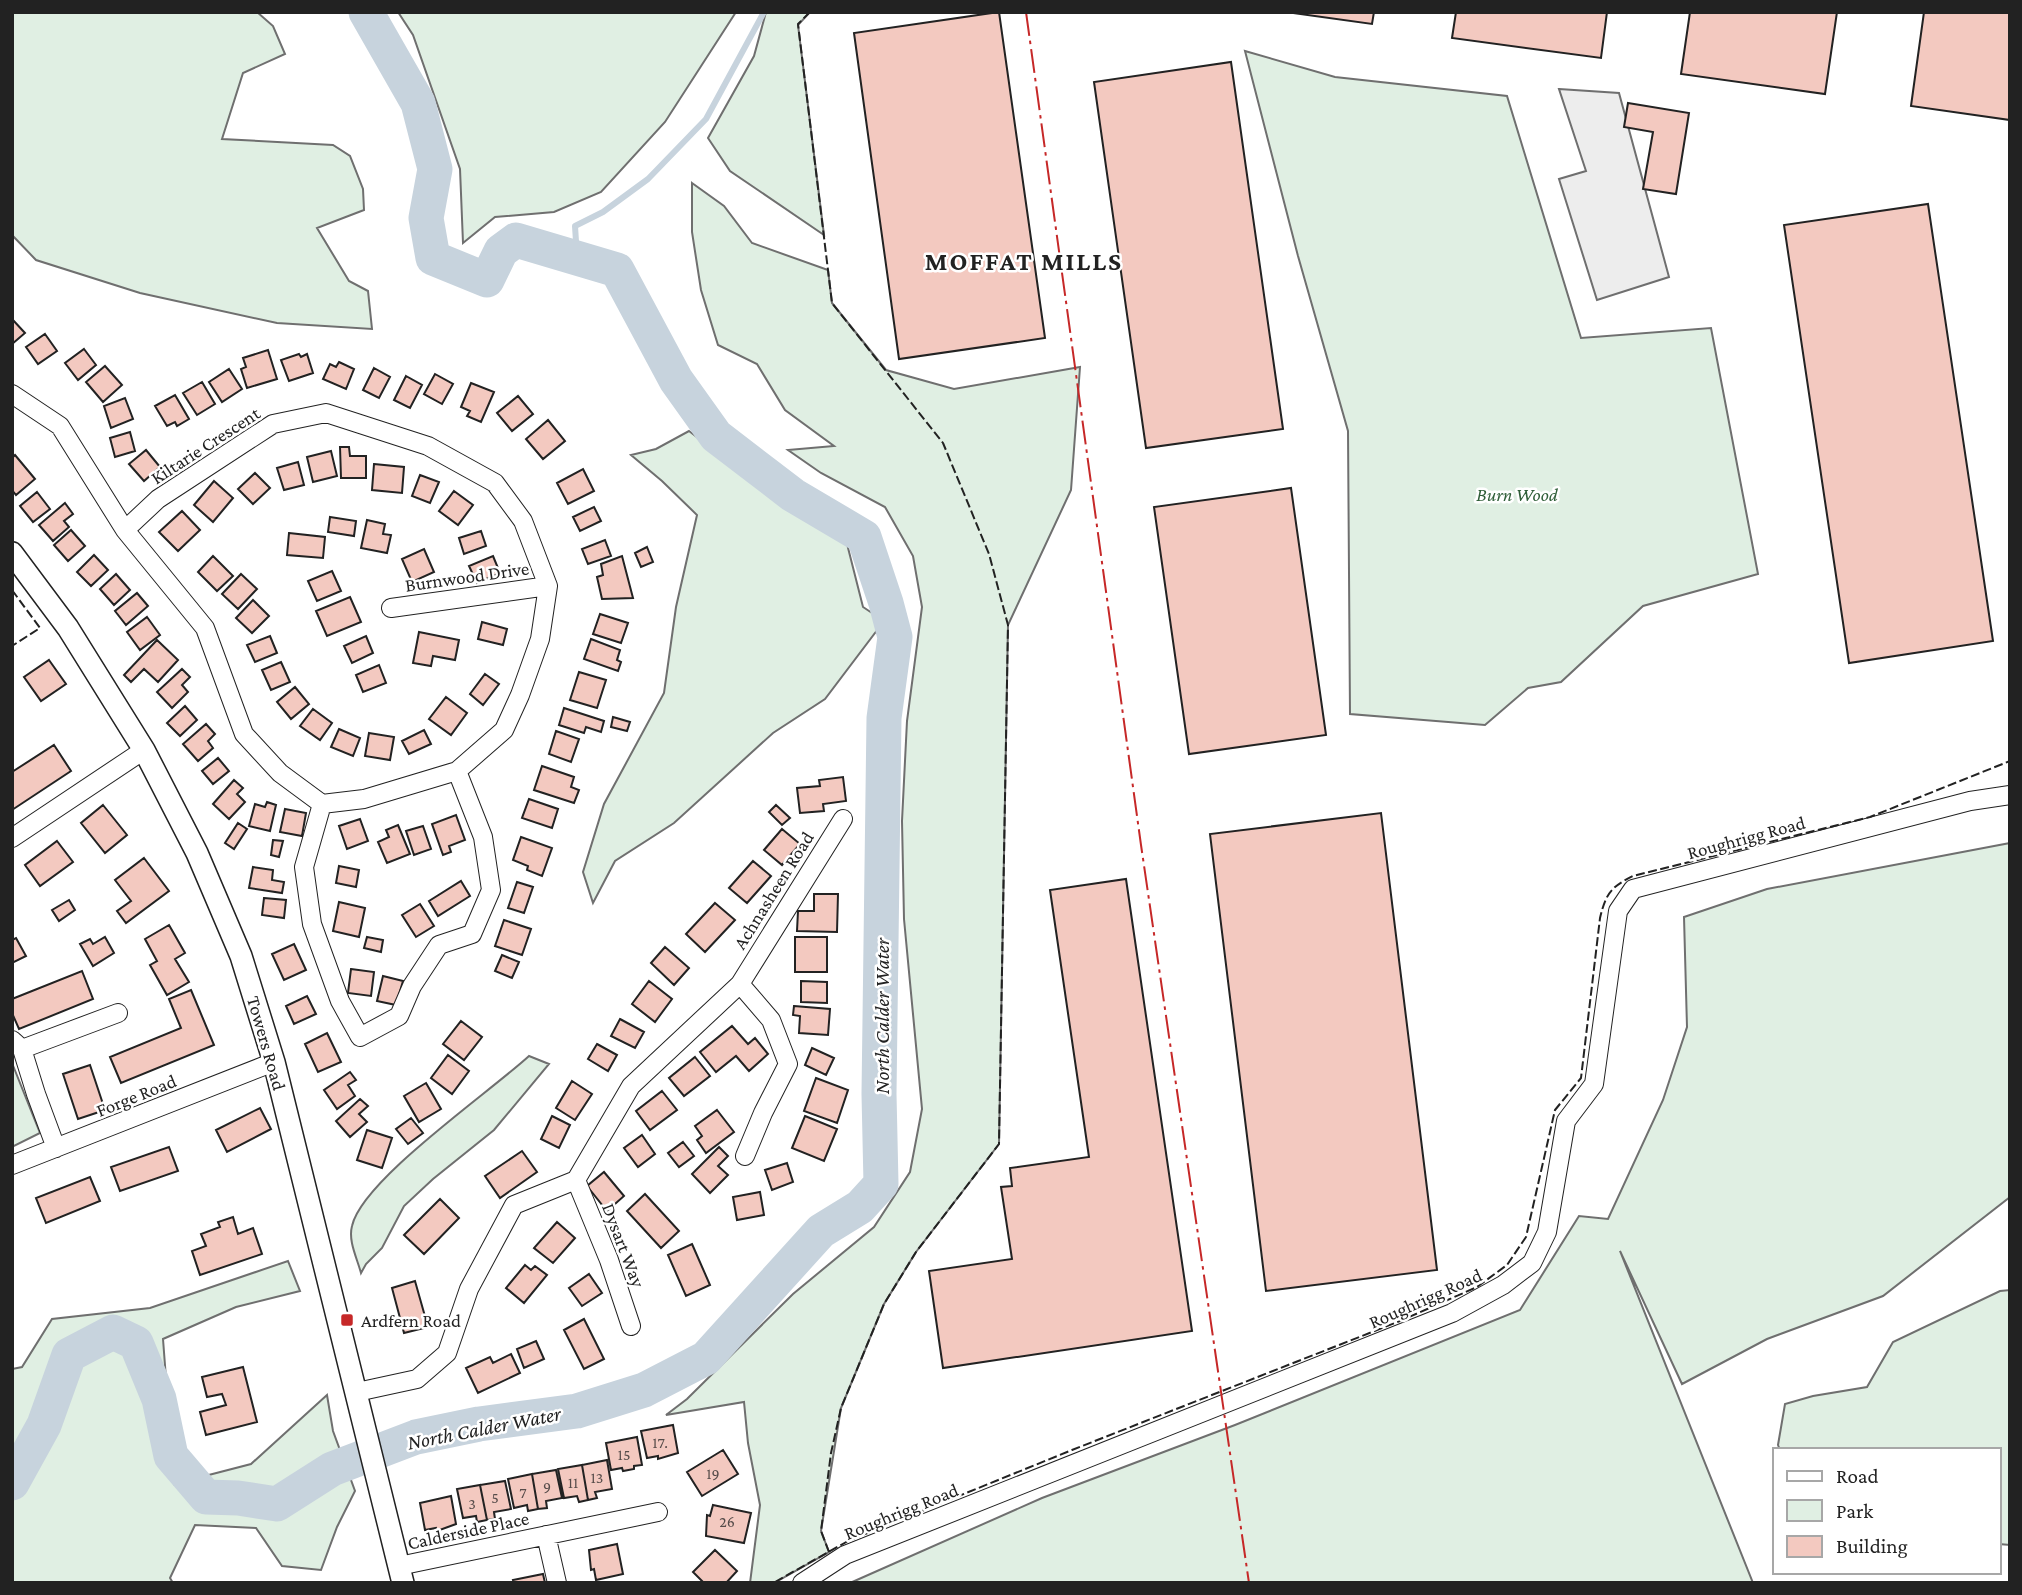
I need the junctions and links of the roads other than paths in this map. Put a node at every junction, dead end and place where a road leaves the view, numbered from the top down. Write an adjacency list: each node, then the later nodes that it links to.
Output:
1 (12, 394): 2 (street)
2 (125, 530): 4 (street, Kiltarie Crescent); 9 (street)
3 (12, 553): 6 (street, Towers Road)
4 (548, 586): 5 (street, Burnwood Drive); 7 (street, Kiltarie Crescent)
5 (391, 608)
6 (144, 750): 11 (street); 15 (street, Towers Road)
7 (457, 771): 9 (street, Kiltarie Crescent); 9 (street)
8 (2010, 795): 26 (street, Roughrigg Road)
9 (322, 804)
10 (843, 819): 12 (street, Achnasheen Road)
11 (12, 838)
12 (740, 984): 17 (street); 19 (street)
13 (118, 1013): 14 (street)
14 (17, 1045): 16 (street)
15 (274, 1062): 16 (street, Forge Road); 21 (street, Towers Road)
16 (56, 1149): 18 (street, Forge Road)
17 (745, 1156)
18 (12, 1165)
19 (576, 1180): 20 (street, Dysart Way); 21 (street)
20 (631, 1326)
21 (356, 1392): 24 (street, Towers Road)
22 (658, 1512): 23 (street, Calderside Place)
23 (546, 1535): 24 (street, Calderside Place); 25 (street, Calderside Place)
24 (401, 1574)
25 (557, 1583)
26 (802, 1583)

